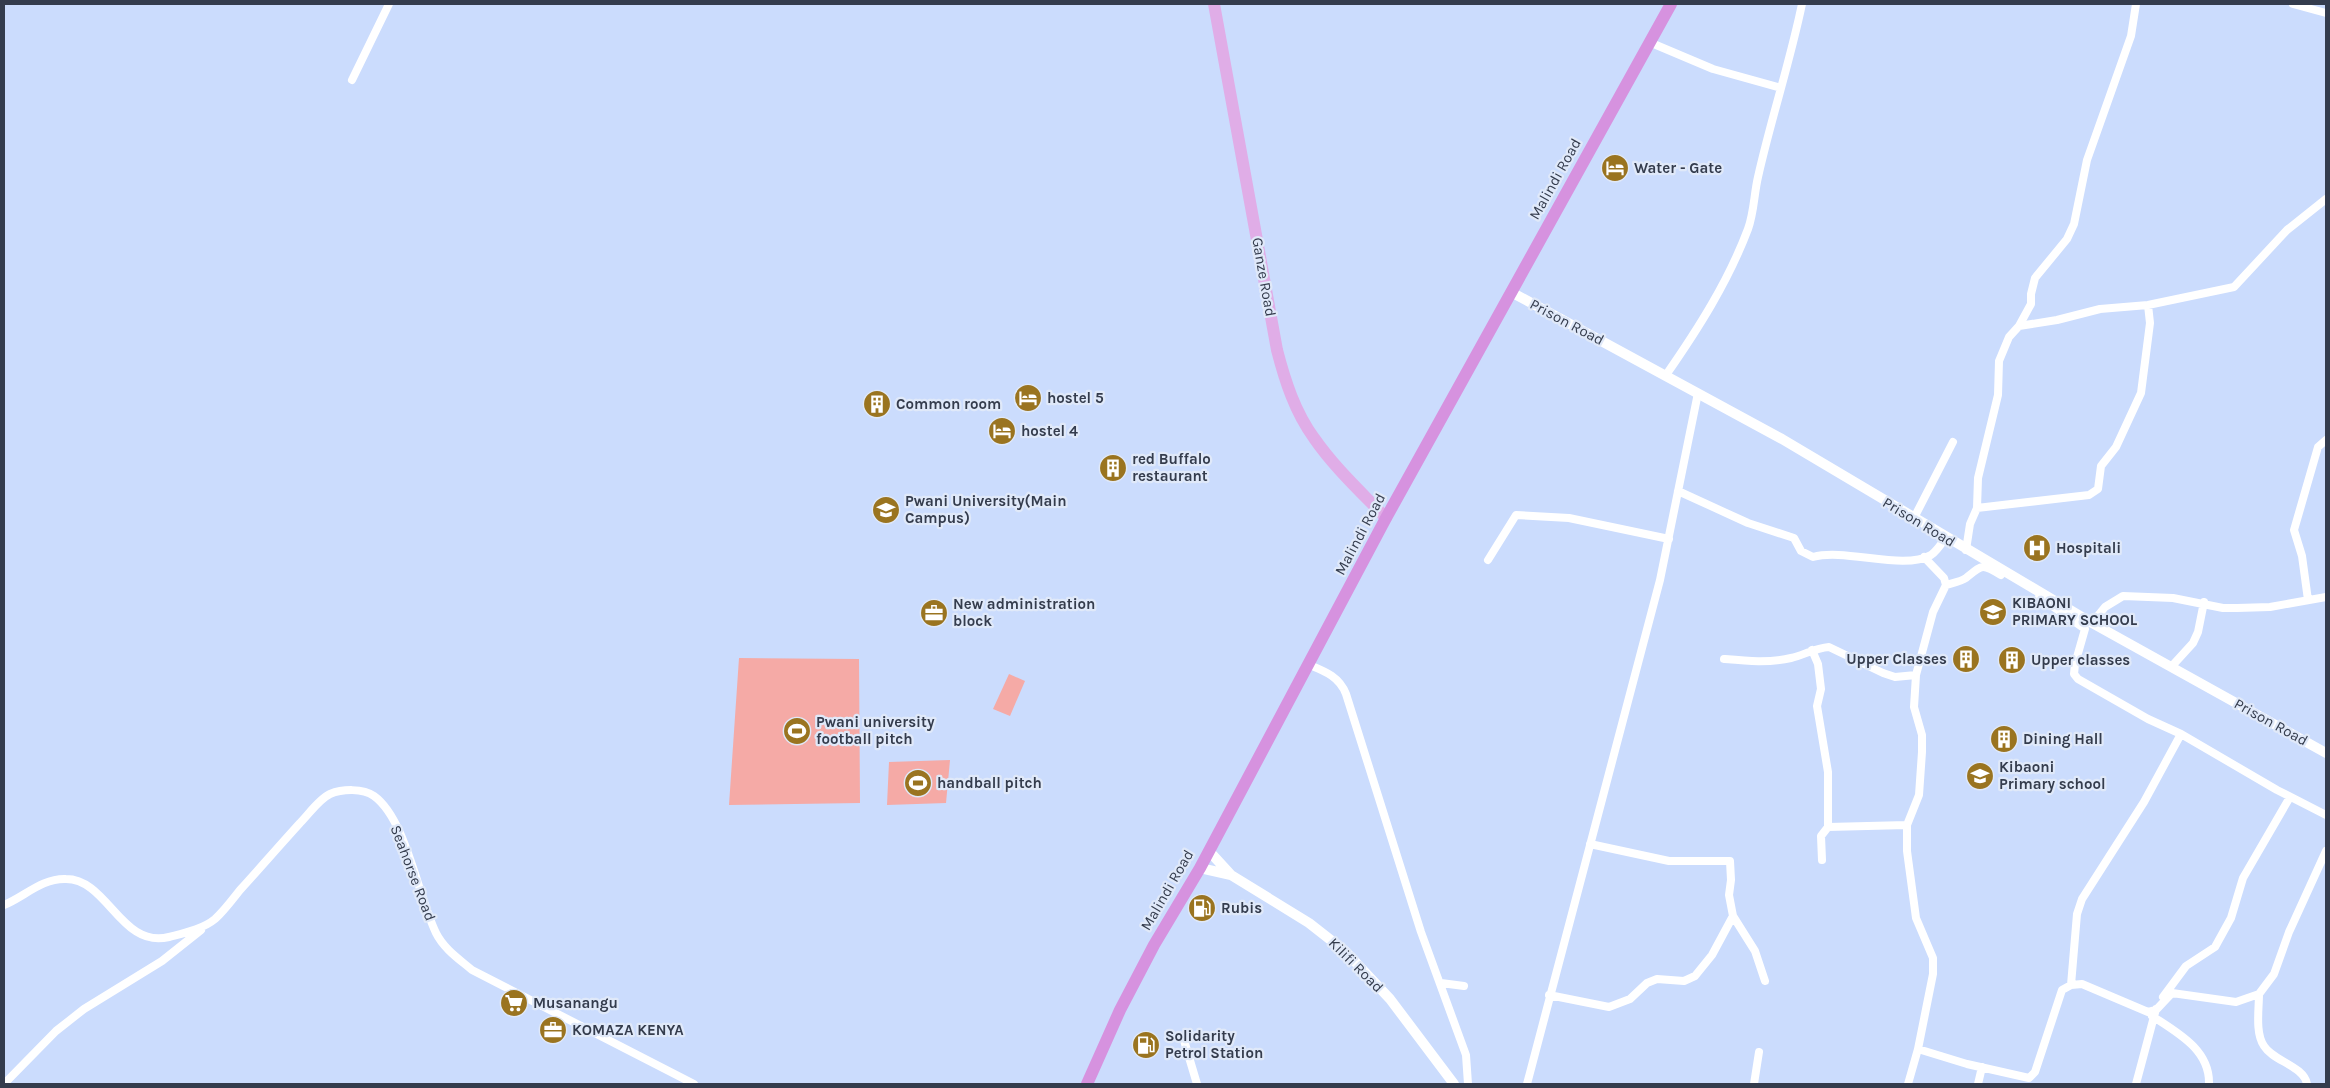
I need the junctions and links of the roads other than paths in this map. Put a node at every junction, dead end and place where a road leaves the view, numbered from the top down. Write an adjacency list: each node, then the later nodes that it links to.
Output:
1 (389, 4): 9 (street)
2 (1214, 4): 21 (main road, Ganze Road)
3 (1671, 4): 8 (highway, Malindi Road)
4 (1802, 4): 10 (street)
5 (2136, 4): 14 (street)
6 (2293, 4): 7 (street)
7 (2326, 12)
8 (1649, 42): 10 (street); 12 (highway, Malindi Road)
9 (352, 80)
10 (1781, 88): 15 (street)
11 (2326, 200): 13 (street)
12 (1511, 292): 15 (street, Prison Road); 21 (highway, Malindi Road)
13 (2148, 305): 14 (street); 20 (street)
14 (2019, 326): 20 (street)
15 (1666, 375): 16 (street, Prison Road)
16 (1698, 393): 19 (street); 22 (street, Prison Road)
17 (2326, 440): 30 (street)
18 (1953, 442): 22 (street)
19 (1678, 491): 24 (street); 26 (street)
20 (1977, 508): 25 (street)
21 (1386, 518): 35 (highway, Malindi Road)
22 (1914, 518): 23 (street, Prison Road)
23 (1946, 537): 25 (street, Prison Road); 26 (street)
24 (1669, 539): 27 (street); 44 (street)
25 (1966, 550): 32 (street, Prison Road)
26 (1924, 558): 28 (street)
27 (1488, 560)
28 (1946, 586): 37 (street); 38 (street)
29 (2326, 597): 30 (street)
30 (2308, 600): 31 (street)
31 (2204, 602): 32 (street); 36 (street)
32 (2092, 623): 36 (street, Prison Road)
33 (1812, 650): 34 (street); 37 (street); 43 (street)
34 (1724, 660)
35 (1307, 664): 45 (highway, Malindi Road); 54 (street)
36 (2172, 666): 39 (street, Prison Road)
37 (1916, 675): 42 (street)
38 (2181, 734): 40 (street); 55 (street)
39 (2326, 752)
40 (2290, 797): 41 (street); 59 (street)
41 (2326, 815)
42 (1907, 826): 43 (street); 61 (street)
43 (1828, 827): 47 (street)
44 (1590, 844): 51 (street); 58 (street)
45 (1209, 851): 48 (highway, Malindi Road); 49 (street, Kilifi Road)
46 (2326, 851): 57 (street)
47 (1822, 860)
48 (1200, 868): 49 (street, Kilifi Road); 65 (highway, Malindi Road)
49 (1230, 876): 70 (street, Kilifi Road)
50 (4, 905): 52 (street, Seahorse Road)
51 (1733, 916): 53 (street); 58 (street)
52 (214, 920): 64 (street, Seahorse Road); 66 (street)
53 (1766, 981)
54 (1441, 983): 56 (street); 71 (street)
55 (2071, 985): 59 (street); 63 (street)
56 (1464, 986)
57 (2259, 994): 59 (street); 78 (street)
58 (1549, 995): 72 (street)
59 (2153, 1014): 76 (street); 77 (street)
60 (1183, 1037): 69 (street)
61 (1918, 1049): 63 (street); 74 (street)
62 (1759, 1052): 73 (street)
63 (1982, 1068): 75 (street)
64 (678, 1076): 67 (street); 68 (street, Seahorse Road)
65 (1089, 1083)
66 (4, 1084)
67 (674, 1084)
68 (694, 1084)
69 (1197, 1084)
70 (1454, 1084)
71 (1468, 1084)
72 (1527, 1084)
73 (1754, 1084)
74 (1908, 1084)
75 (1978, 1084)
76 (2136, 1084)
77 (2209, 1084)
78 (2307, 1084)

